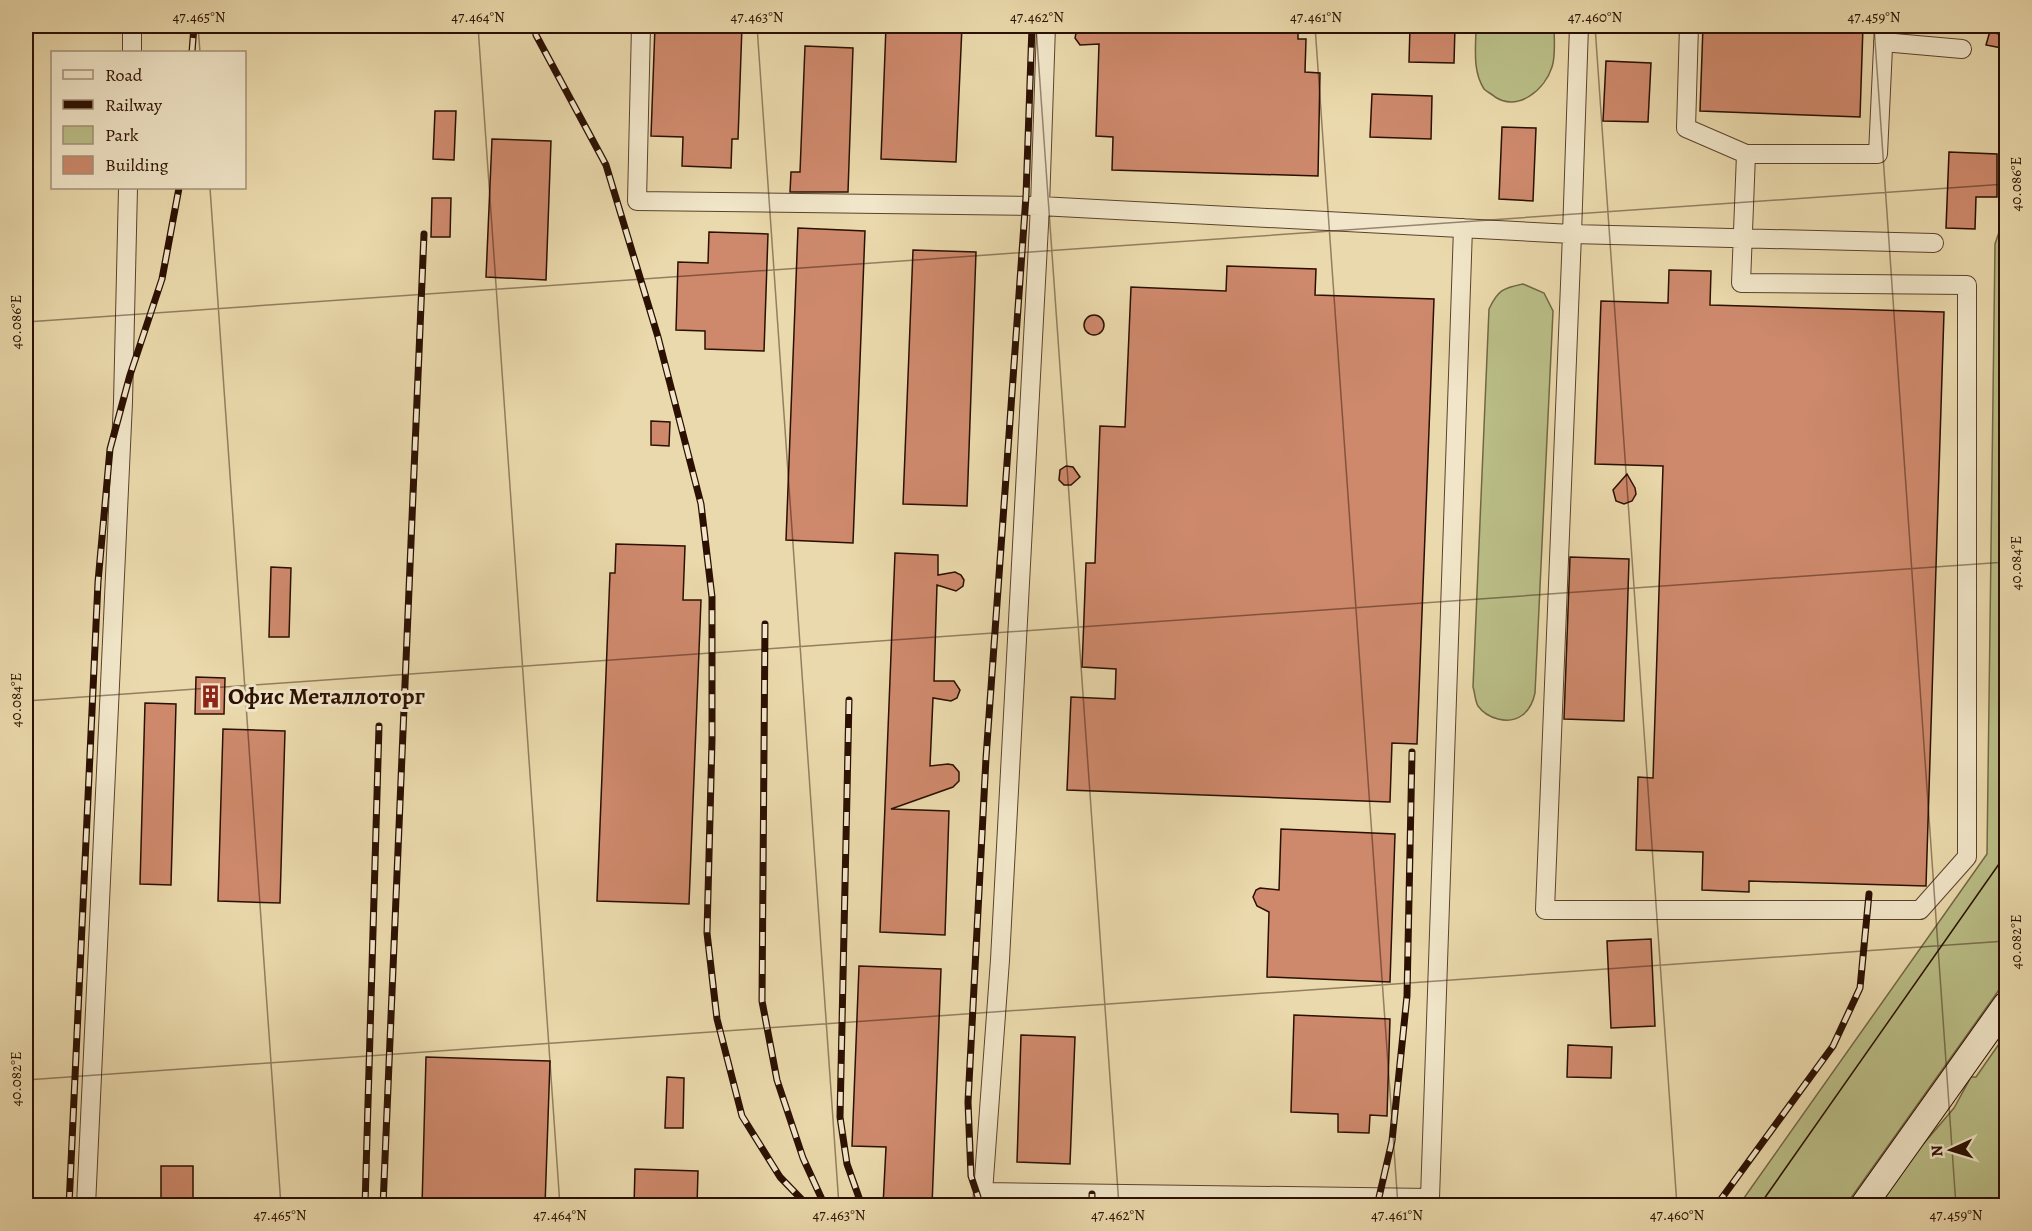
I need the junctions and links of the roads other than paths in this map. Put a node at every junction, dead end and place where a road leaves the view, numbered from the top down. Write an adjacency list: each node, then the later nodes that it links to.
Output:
1 (132, 26): 8 (street)
2 (641, 26): 11 (street)
3 (1046, 26): 11 (street)
4 (1580, 26): 13 (street)
5 (1689, 26): 9 (street)
6 (1883, 34): 7 (street); 9 (street)
7 (1962, 49)
8 (132, 51)
9 (1746, 154): 14 (street)
10 (128, 189): 18 (street)
11 (1040, 206): 12 (street); 17 (street)
12 (1463, 228): 13 (street); 17 (street)
13 (1572, 234): 14 (street); 14 (street)
14 (1743, 238): 15 (street)
15 (1934, 243)
16 (2007, 1005): 19 (main road)
17 (982, 1199)
18 (86, 1206)
19 (1863, 1206)

